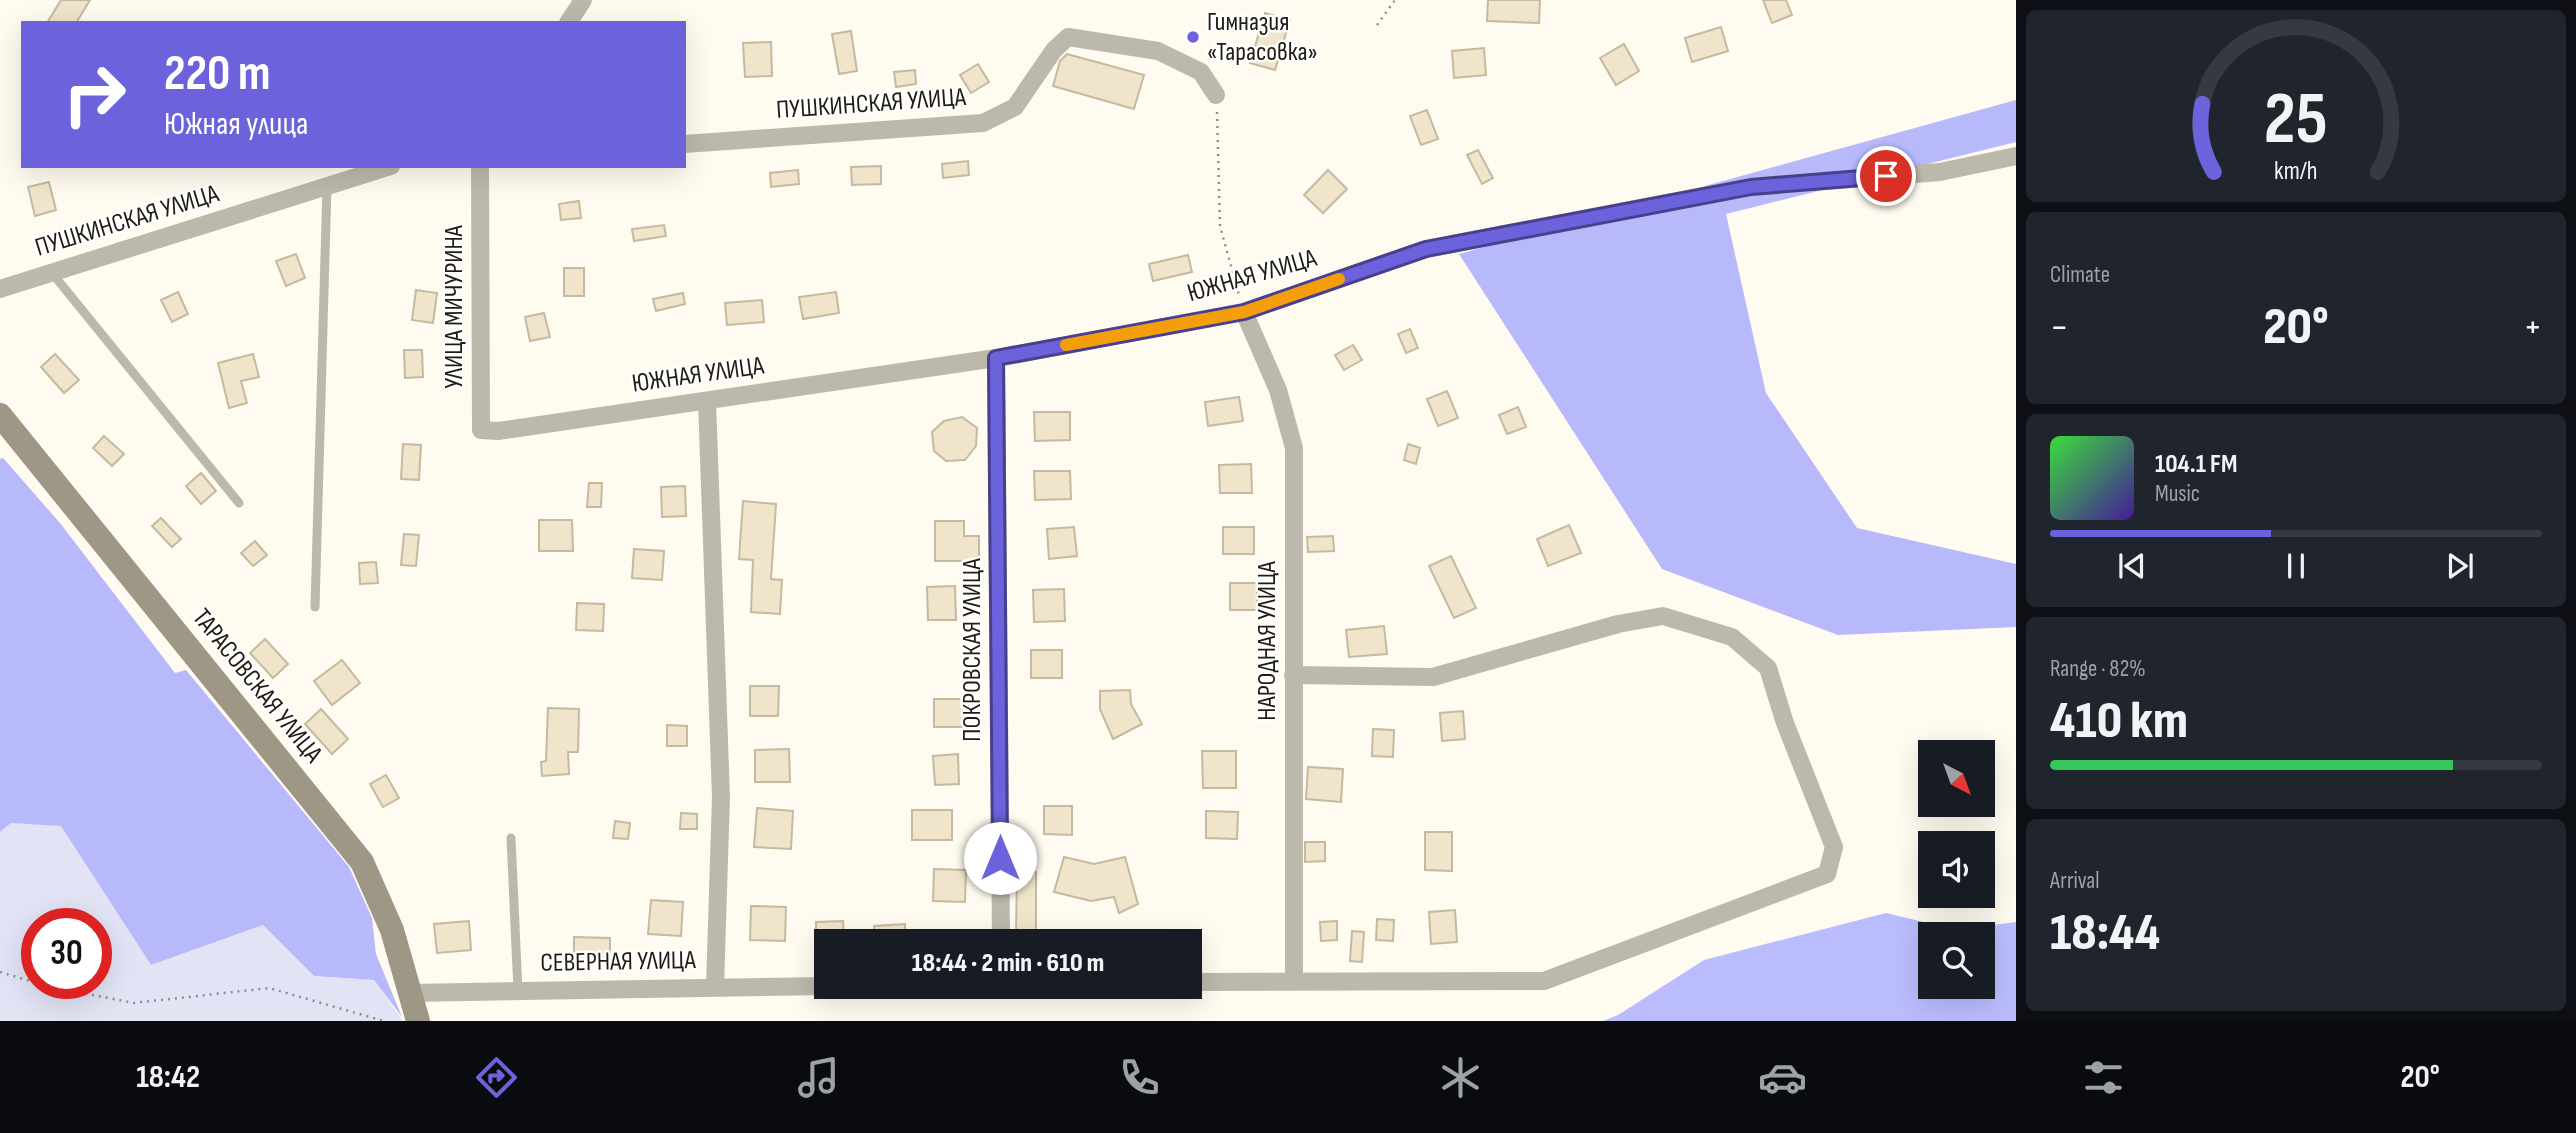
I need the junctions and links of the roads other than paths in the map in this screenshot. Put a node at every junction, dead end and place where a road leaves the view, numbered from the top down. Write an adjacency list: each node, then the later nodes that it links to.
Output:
1 (583, 0): 2 (street)
2 (569, 21)
3 (1216, 95): 4 (street, ПУШКИНСКАЯ УЛИЦА)
4 (686, 144)
5 (2016, 156): 11 (street, ЮЖНАЯ УЛИЦА)
6 (385, 168): 8 (street, ПУШКИНСКАЯ УЛИЦА)
7 (480, 168): 15 (street, УЛИЦА МИЧУРИНА)
8 (327, 186): 9 (street, ПУШКИНСКАЯ УЛИЦА); 17 (lane)
9 (52, 273): 10 (street, ПУШКИНСКАЯ УЛИЦА); 16 (lane)
10 (0, 289)
11 (1244, 312): 12 (street, ЮЖНАЯ УЛИЦА); 18 (street, НАРОДНАЯ УЛИЦА)
12 (996, 358): 13 (street, ЮЖНАЯ УЛИЦА); 20 (street, ПОКРОВСКАЯ УЛИЦА)
13 (707, 401): 15 (street, ЮЖНАЯ УЛИЦА); 23 (street)
14 (0, 415): 26 (main road, ТАРАСОВСКАЯ УЛИЦА)
15 (498, 431)
16 (239, 503)
17 (315, 607)
18 (1293, 675): 21 (street, НАРОДНАЯ УЛИЦА); 21 (street)
19 (511, 838): 25 (lane)
20 (1001, 929)
21 (1294, 980): 22 (street)
22 (1202, 982)
23 (715, 986): 24 (street, СЕВЕРНАЯ УЛИЦА); 25 (street, СЕВЕРНАЯ УЛИЦА)
24 (814, 986)
25 (518, 991): 26 (street, СЕВЕРНАЯ УЛИЦА)
26 (411, 993): 27 (main road, ТАРАСОВСКАЯ УЛИЦА)
27 (418, 1021)

